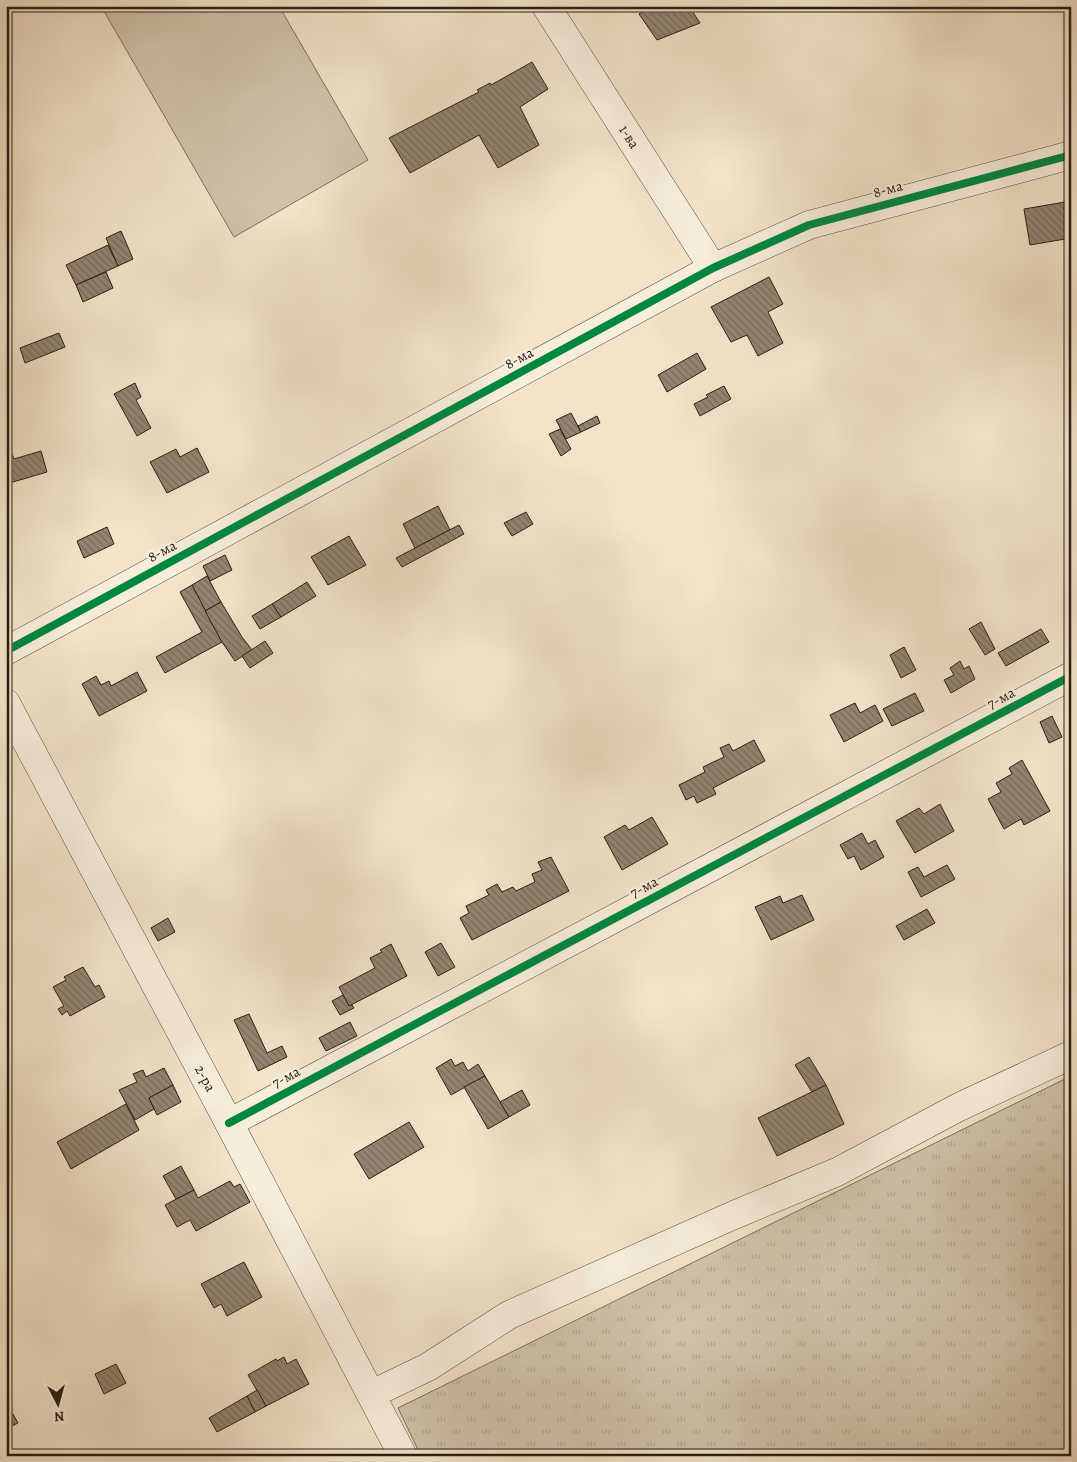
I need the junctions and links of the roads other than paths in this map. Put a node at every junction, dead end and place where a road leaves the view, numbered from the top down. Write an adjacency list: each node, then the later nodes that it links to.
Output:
1 (546, 6): 3 (street, 1-ва)
2 (1071, 155): 3 (street, 8-ма)
3 (714, 268): 4 (street, 8-ма)
4 (6, 651)
5 (1071, 676): 8 (street, 7-ма)
6 (6, 703): 8 (street, 2-ра)
7 (1071, 1055): 9 (street)
8 (229, 1123): 9 (street, 2-ра)
9 (372, 1394): 10 (street, 2-ра)
10 (403, 1456)

